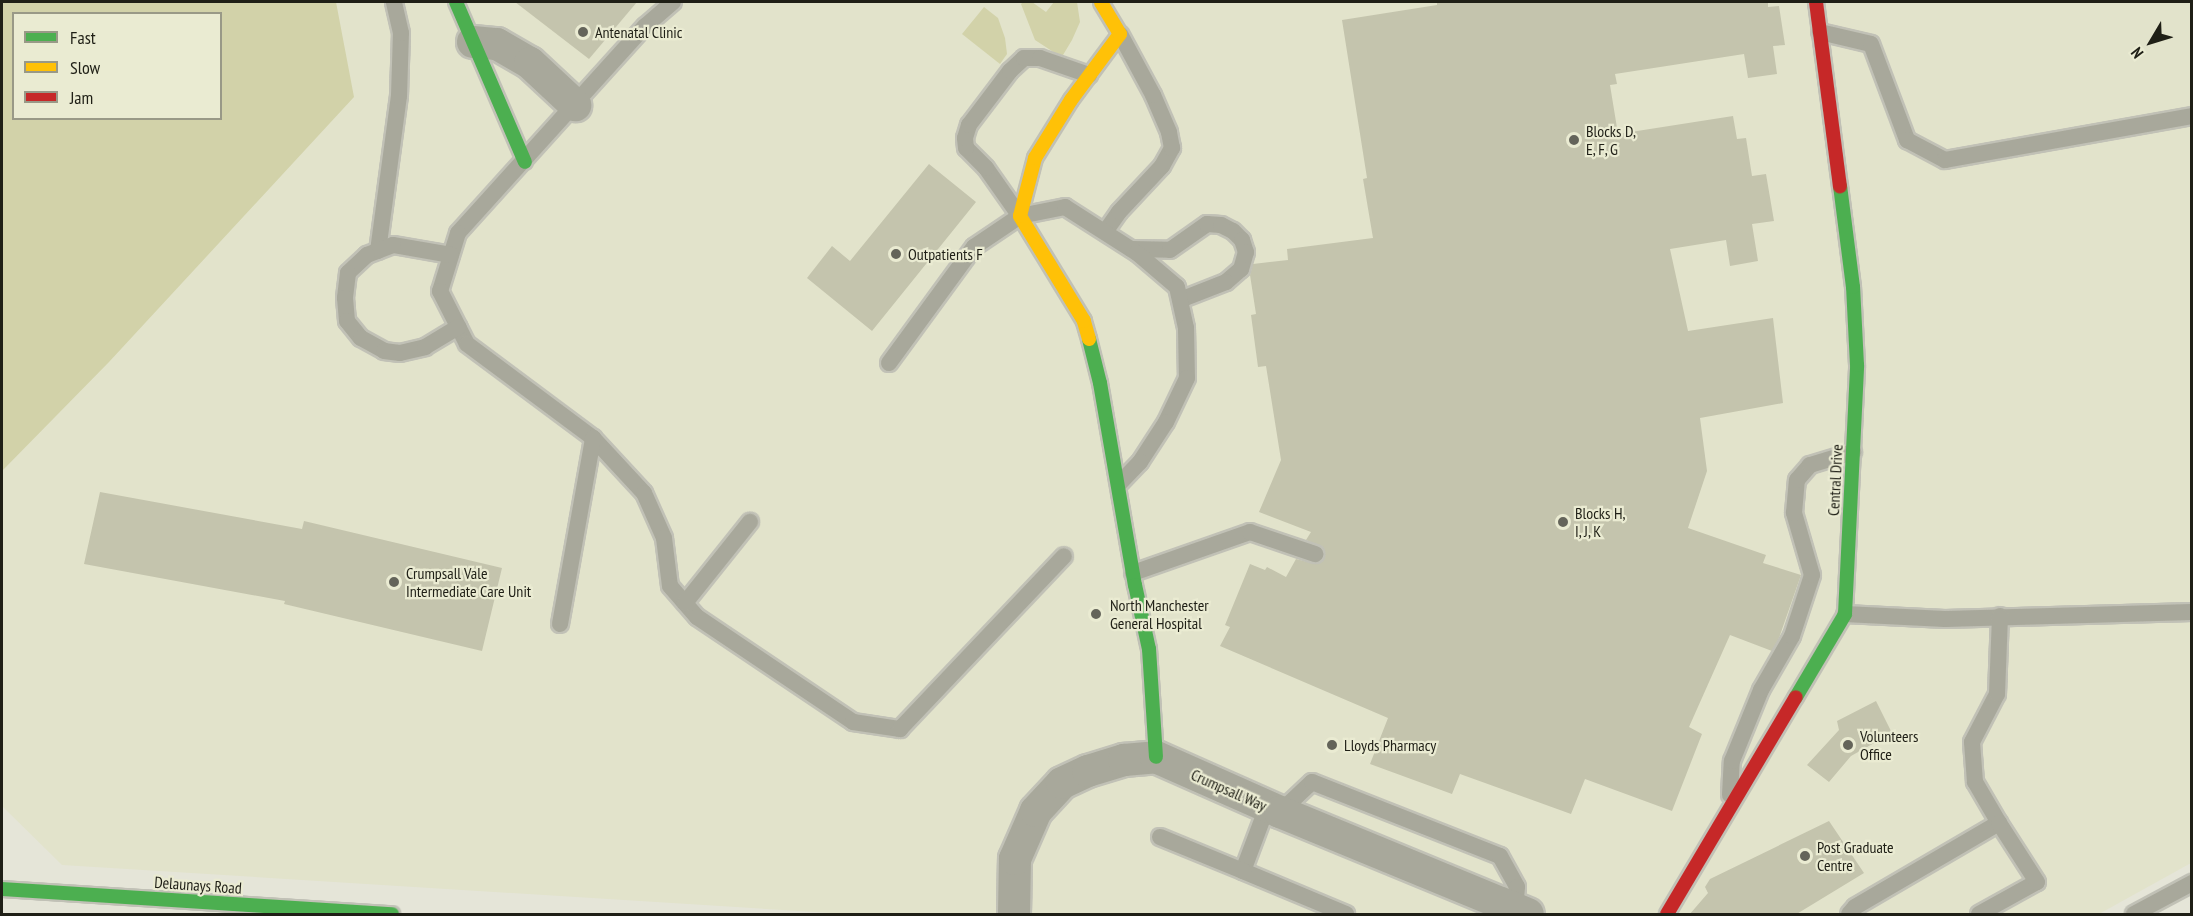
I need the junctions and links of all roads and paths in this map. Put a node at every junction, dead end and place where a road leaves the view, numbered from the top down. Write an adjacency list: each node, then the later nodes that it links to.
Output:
1 (394, 2): 16 (lane)
2 (456, 2): 8 (street)
3 (672, 2): 10 (lane)
4 (1101, 2): 7 (street)
5 (1816, 2): 6 (street, Central Drive)
6 (1820, 32): 11 (lane); 22 (street, Central Drive)
7 (1120, 34): 9 (street); 14 (lane)
8 (473, 42): 10 (street); 12 (street)
9 (1089, 75): 13 (street); 13 (lane)
10 (574, 105): 12 (lane)
11 (2192, 116)
12 (525, 162): 17 (lane)
13 (1020, 216): 14 (lane); 20 (lane); 23 (street)
14 (1105, 232): 15 (lane)
15 (1131, 249): 18 (lane); 18 (lane)
16 (378, 251): 17 (lane); 19 (lane)
17 (452, 255): 19 (lane)
18 (1180, 300): 23 (lane)
19 (458, 327): 21 (lane)
20 (889, 363)
21 (593, 438): 28 (lane); 32 (lane)
22 (1853, 452): 30 (street, Central Drive); 35 (lane)
23 (1119, 484): 27 (street)
24 (750, 522): 28 (lane)
25 (1315, 554): 27 (lane)
26 (1064, 556): 28 (lane)
27 (1133, 573): 33 (street)
28 (685, 603)
29 (2192, 612): 31 (lane)
30 (1845, 614): 31 (lane); 35 (street, Central Drive)
31 (2000, 616): 36 (lane)
32 (560, 624)
33 (1156, 757): 34 (street, Crumpsall Way); 43 (street, Crumpsall Way)
34 (1274, 810): 38 (lane); 41 (street, Crumpsall Way); 41 (lane)
35 (1728, 811): 45 (street, Central Drive)
36 (1999, 823): 46 (lane); 47 (lane)
37 (1160, 837): 38 (lane)
38 (1243, 871): 44 (lane)
39 (2, 889): 42 (street, Delaunays Road)
40 (2189, 890): 48 (lane)
41 (1521, 912)
42 (392, 915)
43 (1014, 915)
44 (1346, 915)
45 (1667, 915)
46 (1849, 915)
47 (1979, 915)
48 (2134, 915)

